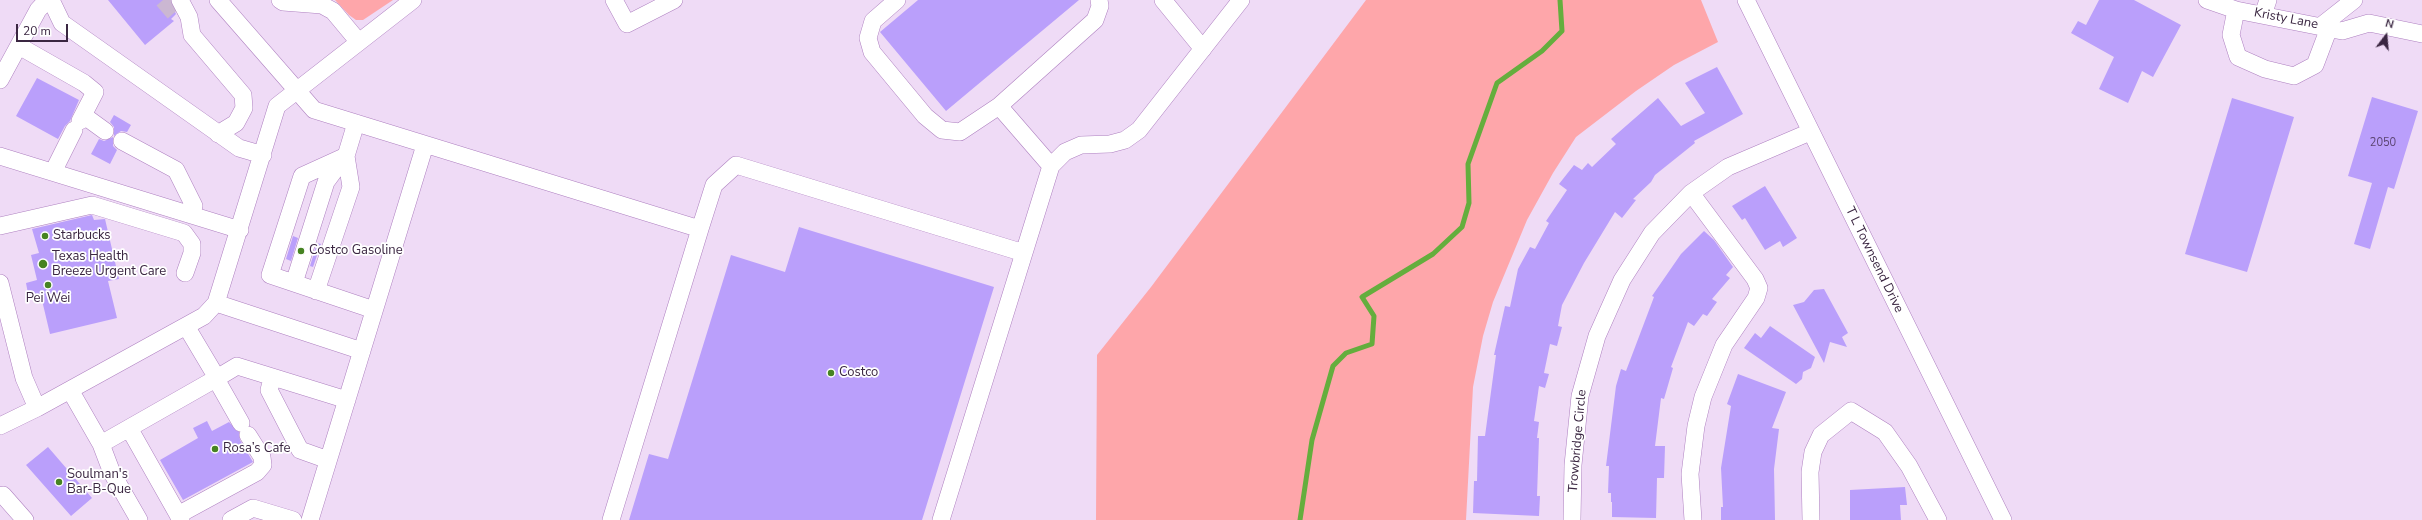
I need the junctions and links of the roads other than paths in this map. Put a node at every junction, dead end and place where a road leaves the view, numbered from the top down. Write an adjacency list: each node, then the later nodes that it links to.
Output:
1 (47, 0): 21 (street)
2 (51, 0): 30 (street)
3 (218, 0): 24 (street)
4 (280, 0): 20 (street)
5 (413, 0): 20 (street)
6 (614, 0): 7 (street)
7 (672, 0)
8 (897, 0): 25 (street)
9 (1099, 0): 25 (street)
10 (1163, 0): 22 (street)
11 (1241, 0): 22 (street)
12 (1746, 0): 29 (street, T L Townsend Drive)
13 (2207, 0): 17 (street, Kristy Lane)
14 (2354, 0): 18 (street)
15 (178, 7): 30 (street)
16 (2266, 8): 17 (street, Kristy Lane); 18 (street, Kristy Lane)
17 (2236, 10): 18 (street)
18 (2330, 28): 19 (street)
19 (2422, 34)
20 (358, 41): 24 (street)
21 (19, 46): 23 (street); 26 (street)
22 (1203, 48): 36 (street)
23 (0, 80)
24 (296, 89): 27 (street); 33 (street)
25 (999, 106): 36 (street)
26 (79, 122): 28 (street); 37 (street)
27 (356, 123): 32 (street); 35 (street)
28 (105, 131)
29 (1810, 132): 38 (street, Trowbridge Circle); 74 (street, T L Townsend Drive)
30 (218, 134): 33 (street)
31 (122, 141): 39 (street)
32 (425, 145): 41 (street); 49 (street)
33 (263, 155): 42 (street)
34 (0, 156): 37 (street)
35 (346, 156): 46 (street); 46 (street); 47 (street)
36 (1052, 166): 43 (street)
37 (53, 172): 39 (street)
38 (1690, 193): 70 (street, Trowbridge Circle); 71 (street)
39 (191, 215): 42 (street)
40 (0, 226): 44 (street)
41 (700, 228): 43 (street); 68 (street)
42 (240, 230): 48 (street)
43 (1024, 253): 69 (street)
44 (185, 273)
45 (0, 283): 56 (street)
46 (294, 283): 47 (street)
47 (316, 290): 49 (street)
48 (216, 303): 50 (street); 51 (street)
49 (374, 310): 51 (street)
50 (186, 326): 53 (street); 54 (street)
51 (362, 351): 55 (street)
52 (272, 378): 53 (street); 55 (street); 60 (street)
53 (216, 379): 58 (street); 62 (street)
54 (70, 390): 56 (street); 59 (street)
55 (347, 400): 60 (street)
56 (37, 408): 57 (street)
57 (0, 426)
58 (129, 428): 59 (street); 62 (street)
59 (101, 444): 64 (street)
60 (328, 460): 67 (street)
61 (0, 496): 63 (street)
62 (180, 517)
63 (25, 520)
64 (139, 520)
65 (232, 520): 66 (street)
66 (293, 520)
67 (310, 520)
68 (611, 520)
69 (941, 520)
70 (1572, 520)
71 (1693, 520)
72 (1811, 520): 73 (street)
73 (1938, 520)
74 (2003, 520)

